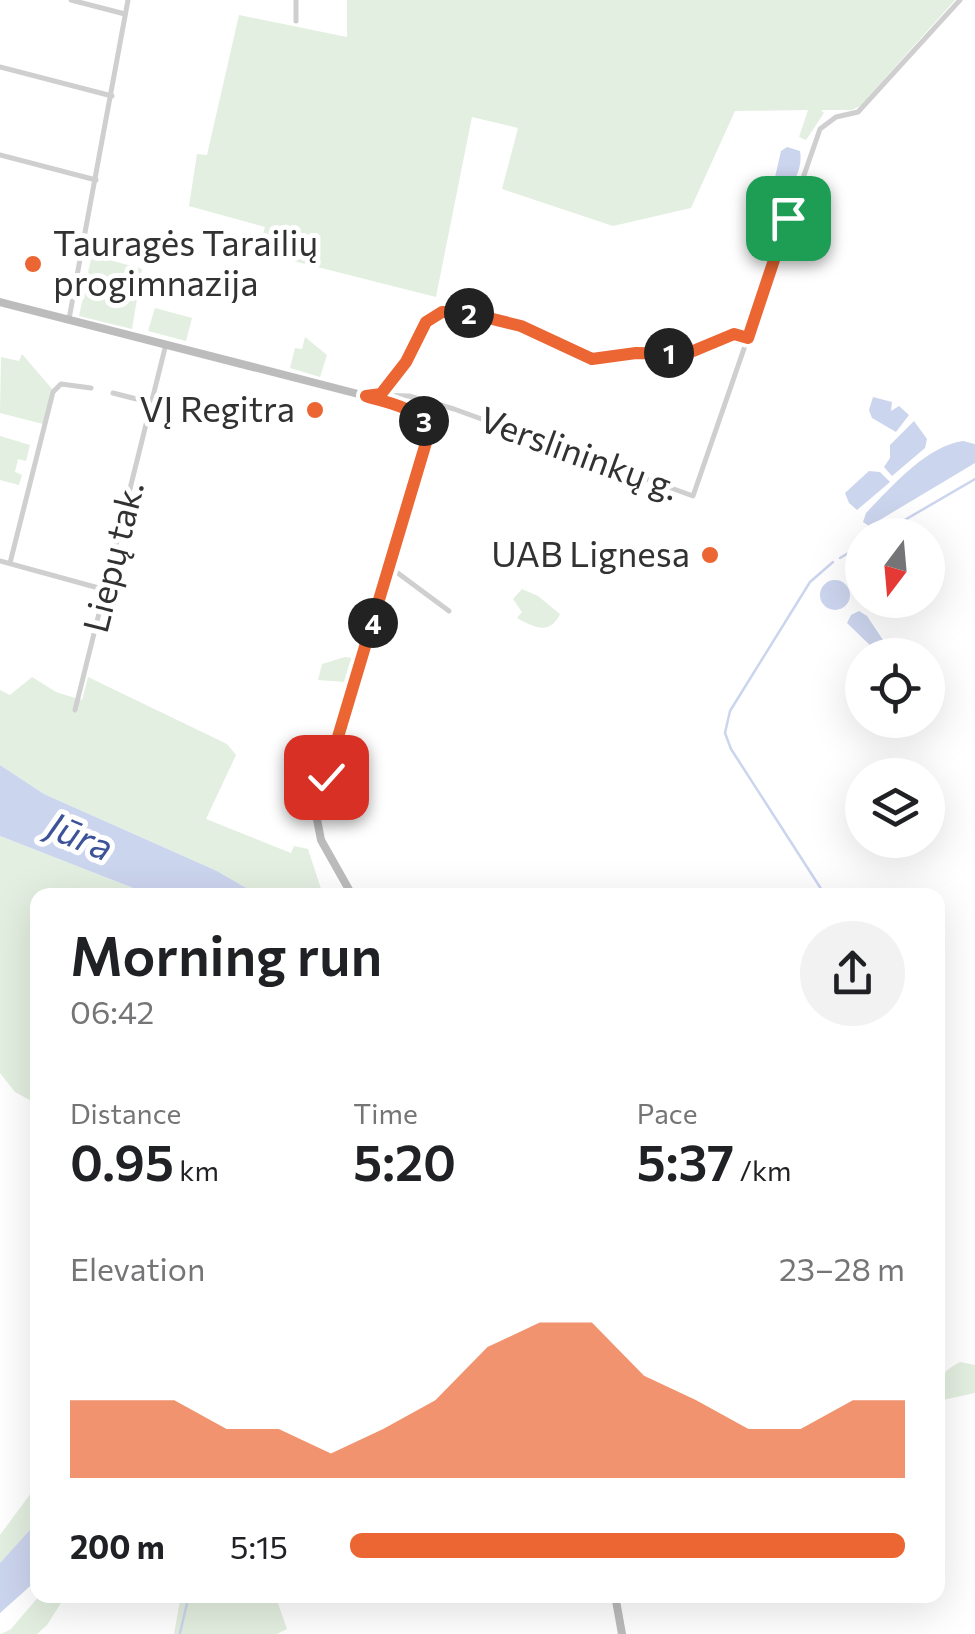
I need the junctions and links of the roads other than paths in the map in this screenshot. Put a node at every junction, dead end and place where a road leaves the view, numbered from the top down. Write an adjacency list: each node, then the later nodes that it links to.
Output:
1 (71, 0): 5 (street)
2 (128, 0): 5 (street)
3 (296, 0): 6 (street)
4 (960, 0): 13 (street, Verslininkų g.)
5 (126, 14): 8 (street)
6 (296, 21)
7 (0, 67): 8 (street)
8 (112, 96): 10 (street)
9 (0, 155): 10 (street)
10 (96, 180): 12 (street)
11 (0, 302): 12 (main road)
12 (68, 320): 14 (main road)
13 (748, 338): 17 (street); 17 (street, Verslininkų g.)
14 (166, 344): 18 (main road); 19 (street, Liepų tak.)
15 (91, 388): 21 (street)
16 (113, 392): 19 (street)
17 (381, 394): 18 (street, Verslininkų g.)
18 (366, 396): 22 (main road)
19 (152, 403): 23 (street, Liepų tak.)
20 (0, 561): 21 (street)
21 (10, 564): 23 (street)
22 (390, 568): 24 (street); 26 (main road)
23 (106, 590): 25 (street, Liepų tak.)
24 (449, 611)
25 (75, 710)
26 (348, 888)
27 (616, 1603): 28 (main road)
28 (622, 1634)

